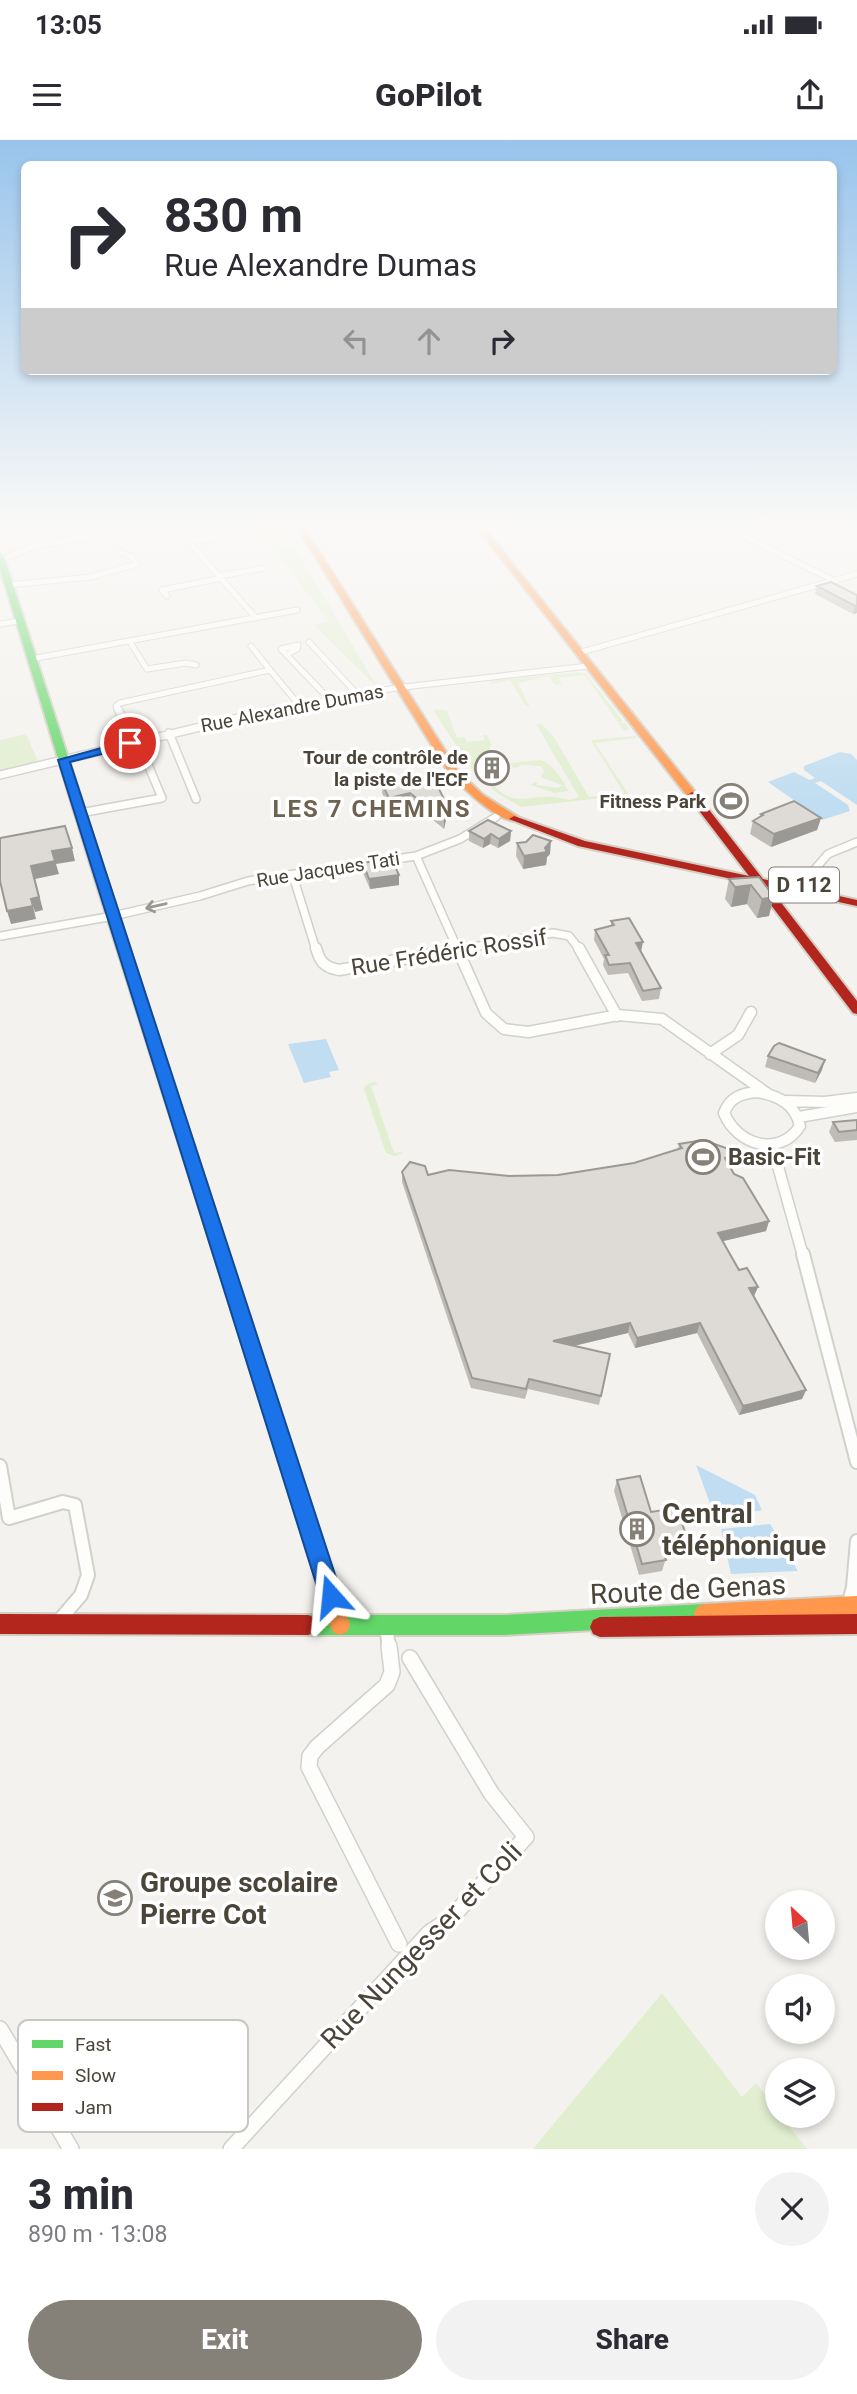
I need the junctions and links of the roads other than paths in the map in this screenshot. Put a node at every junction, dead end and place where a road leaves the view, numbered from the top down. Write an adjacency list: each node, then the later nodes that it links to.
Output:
1 (18, 618): 7 (street)
2 (256, 618): 9 (street)
3 (360, 618): 18 (street)
4 (364, 618): 18 (street)
5 (550, 618): 12 (street)
6 (704, 618): 12 (street)
7 (19, 621): 8 (street); 14 (street)
8 (0, 624)
9 (130, 642): 14 (street); 15 (street)
10 (309, 642): 19 (street)
11 (251, 646): 17 (street)
12 (578, 653): 16 (street)
13 (288, 654): 20 (street)
14 (31, 659): 24 (street)
15 (196, 665)
16 (588, 666): 18 (street, Rue Alexandre Dumas); 32 (street)
17 (270, 670): 21 (street); 23 (street)
18 (405, 686): 19 (street, Rue Alexandre Dumas); 28 (street)
19 (357, 694): 20 (street, Rue Alexandre Dumas)
20 (329, 699): 21 (street, Rue Alexandre Dumas)
21 (299, 705): 22 (street, Rue Alexandre Dumas)
22 (169, 733): 23 (street, Rue Alexandre Dumas); 26 (street)
23 (137, 741): 24 (street, Rue Alexandre Dumas); 27 (street)
24 (64, 760): 25 (street, Rue Alexandre Dumas); 27 (street)
25 (0, 775)
26 (196, 799)
27 (80, 813): 36 (street)
28 (504, 813): 30 (street, Rue Jacques Tati); 32 (street)
29 (857, 842): 33 (street)
30 (416, 856): 31 (street, Rue Jacques Tati); 39 (street)
31 (293, 876): 36 (street, Rue Jacques Tati, one-way to 36); 39 (street, Rue Frédéric Rossif)
32 (755, 877): 33 (street, D 112); 35 (street, D 112); 37 (street)
33 (802, 884): 34 (street, D 112)
34 (857, 897)
35 (857, 903)
36 (113, 916): 38 (street, Rue Jacques Tati); 60 (street)
37 (787, 917): 40 (street); 41 (street)
38 (1, 936)
39 (457, 949): 43 (street, Rue Frédéric Rossif); 43 (street)
40 (857, 998)
41 (857, 1010)
42 (751, 1012): 44 (street)
43 (617, 1016): 44 (street)
44 (710, 1054): 45 (street)
45 (737, 1074): 46 (street); 47 (street)
46 (768, 1094): 47 (street); 49 (street)
47 (739, 1095): 52 (street)
48 (857, 1098): 49 (street)
49 (785, 1101): 51 (street)
50 (857, 1108): 51 (street)
51 (799, 1117): 52 (street)
52 (772, 1145): 53 (street)
53 (857, 1462)
54 (0, 1466): 58 (street)
55 (857, 1550): 56 (street)
56 (853, 1605): 57 (street, Route de Genas); 63 (street)
57 (522, 1623): 61 (street, Route de Genas); 63 (street, Route de Genas)
58 (57, 1624): 60 (street, Route de Genas); 62 (street, Route de Genas)
59 (857, 1624): 63 (street, Route de Genas)
60 (340, 1625): 61 (street, Route de Genas)
61 (386, 1626): 65 (street, Rue Nungesser et Coli)
62 (2, 1627)
63 (620, 1628)
64 (410, 1658): 68 (street, Rue Nungesser et Coli)
65 (399, 1944)
66 (0, 2029): 67 (street)
67 (18, 2059)
68 (248, 2131)
69 (61, 2132): 71 (street)
70 (248, 2132): 72 (street, Rue Nungesser et Coli)
71 (71, 2149)
72 (232, 2149)

